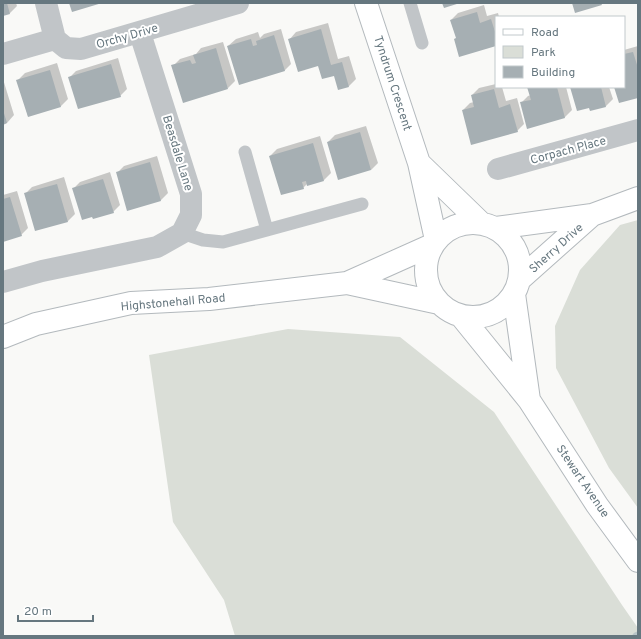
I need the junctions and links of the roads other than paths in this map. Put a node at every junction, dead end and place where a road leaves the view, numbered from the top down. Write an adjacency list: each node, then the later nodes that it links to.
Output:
1 (46, 3): 6 (street)
2 (238, 3): 5 (street, Orchy Drive)
3 (366, 3): 11 (street, Tyndrum Crescent)
4 (410, 3): 7 (lane)
5 (140, 33): 6 (street, Orchy Drive); 18 (street, Beasdale Lane)
6 (55, 39): 8 (street)
7 (422, 43)
8 (3, 54)
9 (638, 130): 12 (street, Corpach Place)
10 (245, 152): 17 (lane)
11 (419, 163): 16 (street, Tyndrum Crescent); 19 (street, Tyndrum Crescent)
12 (498, 169)
13 (638, 198): 15 (street, Sherry Drive)
14 (362, 204): 17 (lane)
15 (592, 215): 16 (street, Sherry Drive); 22 (street, Sherry Drive)
16 (488, 225): 19 (street); 22 (street)
17 (267, 230): 18 (lane)
18 (182, 233): 20 (street)
19 (434, 242): 21 (street, Highstonehall Road); 23 (street)
20 (3, 282)
21 (347, 283): 23 (street, Highstonehall Road); 25 (street, Highstonehall Road)
22 (517, 287): 24 (street); 26 (street, Stewart Avenue)
23 (439, 303): 24 (street)
24 (461, 316): 26 (street, Stewart Avenue)
25 (3, 337)
26 (529, 400): 27 (street, Stewart Avenue)
27 (638, 561)

